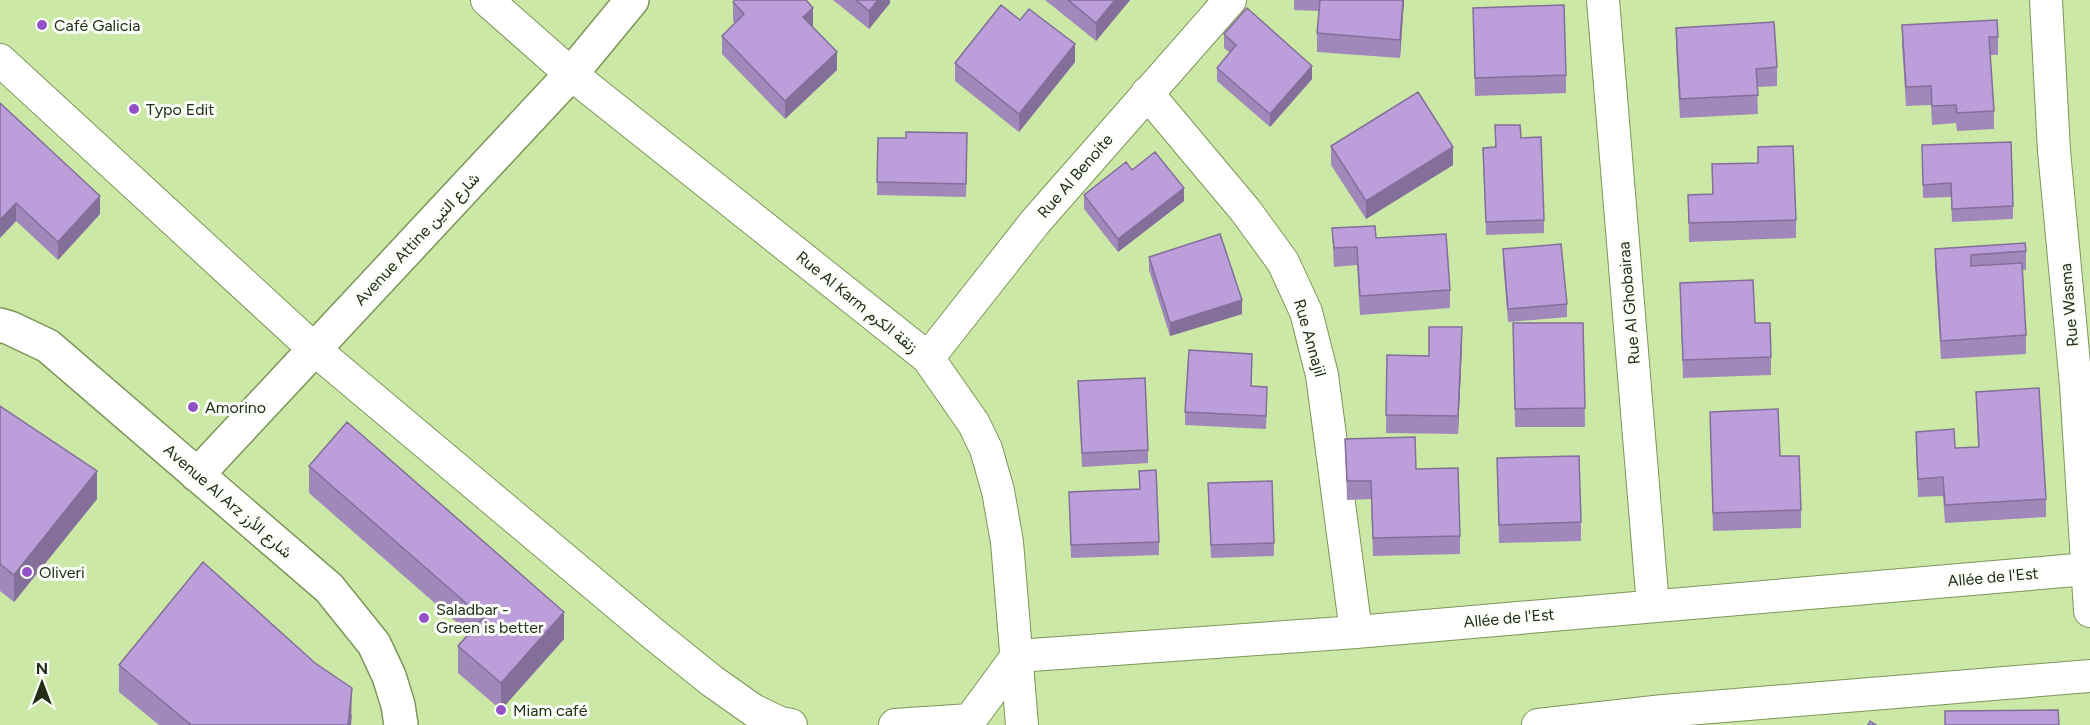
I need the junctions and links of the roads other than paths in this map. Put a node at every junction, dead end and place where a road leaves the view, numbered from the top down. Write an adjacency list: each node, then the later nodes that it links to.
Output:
1 (487, 0): 7 (street, Rue Al Karm زنقة الكرم)
2 (632, 0): 7 (street, Avenue Attine شارع التين)
3 (1230, 0): 8 (street, Rue Al Benoite)
4 (1603, 0): 15 (street, Rue Al Ghobairaa)
5 (2046, 0): 12 (street, Rue Wasma)
6 (0, 60): 10 (street)
7 (571, 74): 10 (street, Avenue Attine شارع التين); 11 (street, Rue Al Karm زنقة الكرم)
8 (1147, 93): 11 (street, Rue Al Benoite); 17 (street, Rue Annajil)
9 (0, 325): 13 (street, Avenue Al Arz شارع الأرز)
10 (314, 349): 13 (street, Avenue Attine شارع التين); 23 (street)
11 (928, 358): 18 (street, Rue Al Karm زنقة الكرم)
12 (2083, 385): 14 (street, Rue Wasma)
13 (197, 475): 22 (street, Avenue Al Arz شارع الأرز)
14 (2087, 569): 15 (street, Allée de l'Est); 16 (street, Rue Wasma)
15 (1653, 606): 17 (street, Allée de l'Est)
16 (2090, 611)
17 (1356, 632): 18 (street, Allée de l'Est)
18 (1017, 656): 21 (street); 25 (street, Rue Al Karm زنقة الكرم)
19 (2090, 676): 20 (street)
20 (1663, 718): 26 (street)
21 (973, 722): 24 (street)
22 (400, 725)
23 (791, 725)
24 (896, 725)
25 (1022, 725)
26 (1538, 725)

